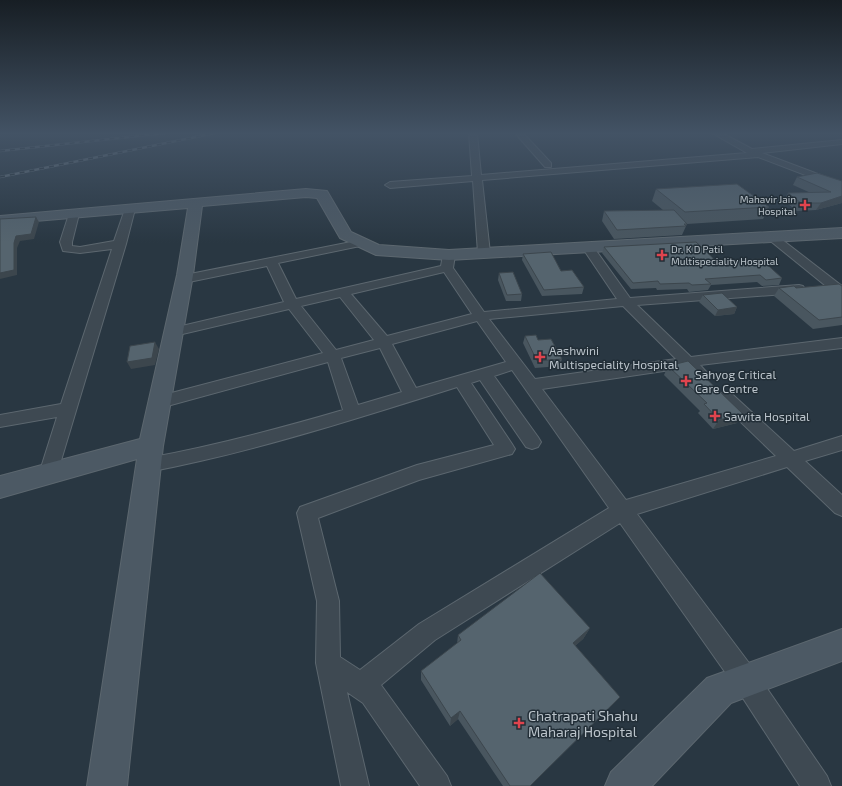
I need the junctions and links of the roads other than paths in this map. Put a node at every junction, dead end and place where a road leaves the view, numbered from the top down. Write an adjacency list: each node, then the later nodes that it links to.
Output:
1 (477, 170): 6 (street)
2 (512, 170): 6 (street)
3 (533, 170): 6 (street)
4 (801, 170): 9 (street)
5 (810, 170): 7 (street)
6 (478, 174): 8 (street); 19 (street)
7 (842, 180)
8 (389, 181)
9 (842, 186)
10 (196, 203): 11 (main road); 16 (main road); 22 (main road)
11 (130, 209): 12 (main road); 17 (street)
12 (74, 214): 13 (main road); 17 (street)
13 (0, 220)
14 (842, 233): 15 (main road)
15 (772, 237): 18 (main road); 23 (street)
16 (361, 243): 20 (main road); 21 (street)
17 (120, 244): 39 (street)
18 (588, 247): 19 (main road); 25 (street)
19 (484, 253): 20 (main road)
20 (448, 261): 24 (street); 27 (street)
21 (271, 262): 22 (street); 26 (street)
22 (184, 279): 28 (main road)
23 (838, 289): 25 (street)
24 (343, 293): 26 (street); 29 (street)
25 (626, 302): 27 (street); 32 (street)
26 (292, 304): 28 (street); 31 (street)
27 (480, 316): 29 (street); 33 (street)
28 (174, 332): 38 (main road)
29 (384, 342): 31 (street); 37 (street)
30 (842, 343): 32 (street)
31 (333, 356): 38 (street); 40 (street)
32 (688, 362): 36 (street); 45 (street)
33 (516, 364): 34 (street); 36 (street)
34 (484, 374): 35 (street); 42 (street)
35 (461, 381): 37 (street); 51 (street)
36 (532, 386): 49 (street)
37 (411, 396): 40 (street)
38 (160, 402): 44 (main road)
39 (68, 409): 41 (street); 46 (street)
40 (352, 412): 44 (street)
41 (0, 421)
42 (532, 442)
43 (842, 444): 45 (street)
44 (150, 455): 46 (main road); 54 (main road)
45 (790, 458): 48 (street); 49 (street)
46 (48, 474): 47 (main road)
47 (0, 487)
48 (842, 507)
49 (623, 510): 52 (street); 53 (street)
50 (842, 645): 52 (main road)
51 (328, 663): 53 (street); 55 (street)
52 (746, 680): 57 (main road); 58 (street)
53 (360, 686): 56 (street)
54 (107, 786)
55 (355, 786)
56 (437, 786)
57 (625, 786)
58 (817, 786)

